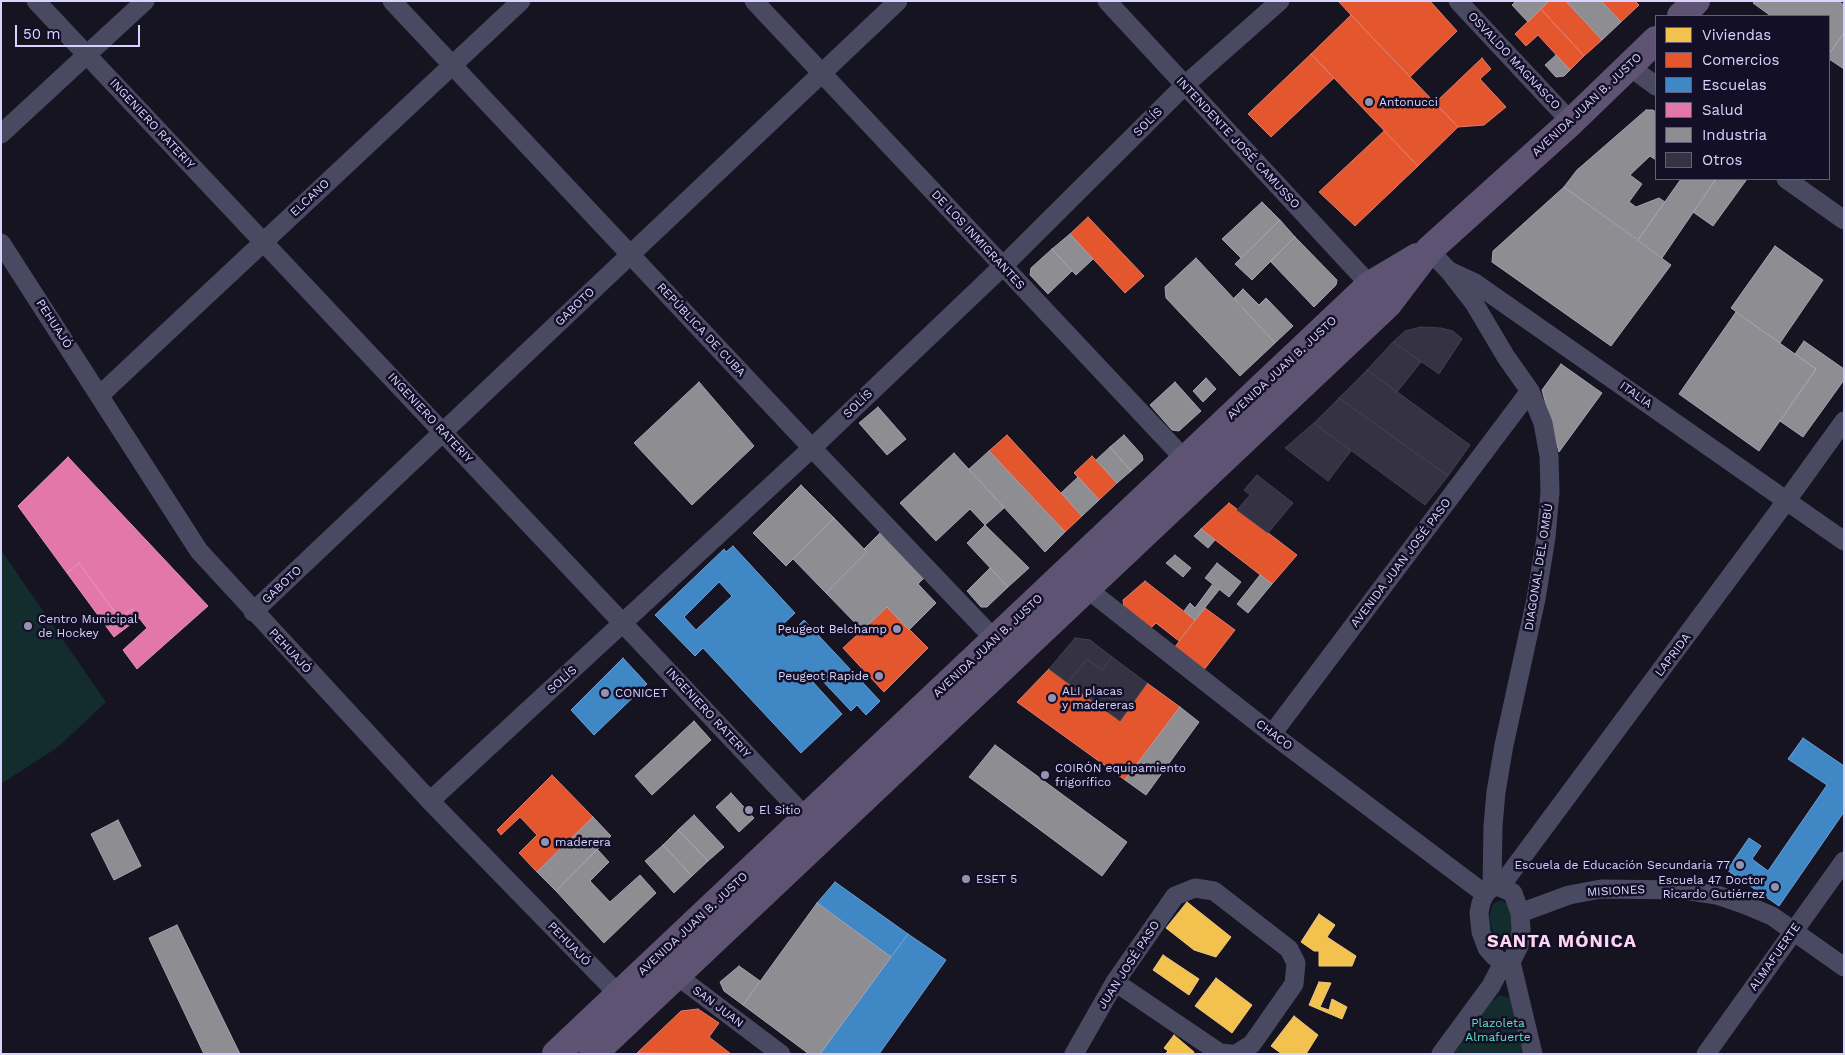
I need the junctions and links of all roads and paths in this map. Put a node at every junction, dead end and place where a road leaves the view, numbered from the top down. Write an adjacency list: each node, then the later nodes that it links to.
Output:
1 (36, 1): 13 (street, INGENIERO RATERIY)
2 (145, 1): 13 (street)
3 (392, 1): 14 (street, REPÚBLICA DE CUBA)
4 (521, 1): 14 (street, ELCANO)
5 (754, 1): 16 (street, DE LOS INMIGRANTES)
6 (898, 1): 16 (street, GABOTO)
7 (1107, 1): 18 (street, INTENDENTE JOSÉ CAMUSSO)
8 (1280, 1): 18 (street, SOLÍS)
9 (1458, 1): 19 (street, OSVALDO MAGNASCO)
10 (1696, 1): 11 (main road)
11 (1681, 15)
12 (1655, 41): 15 (main road, AVENIDA JUAN B. JUSTO)
13 (88, 56): 20 (street); 23 (street, INGENIERO RATERIY)
14 (452, 66): 23 (street, ELCANO); 26 (street, REPÚBLICA DE CUBA)
15 (1629, 66): 17 (street); 19 (main road, AVENIDA JUAN B. JUSTO)
16 (822, 74): 26 (street, GABOTO); 27 (street, DE LOS INMIGRANTES)
17 (1655, 85)
18 (1185, 86): 27 (street, SOLÍS); 29 (street, INTENDENTE JOSÉ CAMUSSO)
19 (1571, 122): 25 (main road, AVENIDA JUAN B. JUSTO)
20 (1, 134)
21 (1787, 180): 22 (street)
22 (1844, 220)
23 (264, 242): 31 (street, ELCANO); 33 (street, INGENIERO RATERIY)
24 (1, 243): 31 (street, PEHUAJÓ)
25 (1429, 250): 28 (street, ITALIA); 29 (main road, AVENIDA JUAN B. JUSTO); 35 (main road, AVENIDA JUAN B. JUSTO)
26 (630, 254): 33 (street, GABOTO); 34 (street, REPÚBLICA DE CUBA)
27 (1003, 266): 34 (street, SOLÍS); 35 (street, DE LOS INMIGRANTES)
28 (1449, 271): 30 (street, DIAGONAL DEL OMBÚ); 36 (street, ITALIA)
29 (1370, 284): 35 (main road, AVENIDA JUAN B. JUSTO)
30 (1530, 391): 42 (street, AVENIDA JUAN JOSÉ PASO); 46 (street, DIAGONAL DEL OMBÚ)
31 (100, 395): 39 (street, PEHUAJÓ)
32 (1844, 421): 36 (street, LAPRIDA)
33 (443, 432): 39 (street, GABOTO); 40 (street, INGENIERO RATERIY)
34 (812, 448): 40 (street, SOLÍS); 41 (street, REPÚBLICA DE CUBA)
35 (1194, 469): 38 (main road, AVENIDA JUAN B. JUSTO)
36 (1788, 500): 37 (street, ITALIA); 46 (street, LAPRIDA)
37 (1844, 541)
38 (1078, 579): 41 (main road, AVENIDA JUAN B. JUSTO); 42 (street, CHACO)
39 (253, 612): 43 (street, PEHUAJÓ)
40 (624, 623): 43 (street, SOLÍS); 44 (street, INGENIERO RATERIY)
41 (1004, 648): 44 (main road, AVENIDA JUAN B. JUSTO)
42 (1272, 734): 46 (street, CHACO)
43 (430, 801): 53 (street, PEHUAJÓ)
44 (815, 827): 50 (main road, AVENIDA JUAN B. JUSTO)
45 (1844, 860): 48 (street, ALMAFUERTE)
46 (1492, 889): 47 (street); 49 (street, DIAGONAL DEL OMBÚ)
47 (1520, 913): 48 (street, MISIONES); 49 (street)
48 (1794, 931): 51 (street, MISIONES); 62 (street, ALMAFUERTE)
49 (1507, 962): 60 (street); 61 (street, DIAGONAL DEL OMBÚ)
50 (667, 966): 53 (main road, AVENIDA JUAN B. JUSTO); 56 (street, SAN JUAN)
51 (1844, 967)
52 (1115, 982): 57 (street, JUAN JOSÉ PASO); 58 (street); 59 (street, JUAN JOSÉ PASO)
53 (627, 1004): 54 (main road, AVENIDA JUAN B. JUSTO); 55 (main road, AVENIDA JUAN B. JUSTO)
54 (556, 1054)
55 (593, 1054)
56 (781, 1054)
57 (1074, 1054)
58 (1231, 1054)
59 (1236, 1054)
60 (1441, 1054)
61 (1533, 1054)
62 (1706, 1054)

